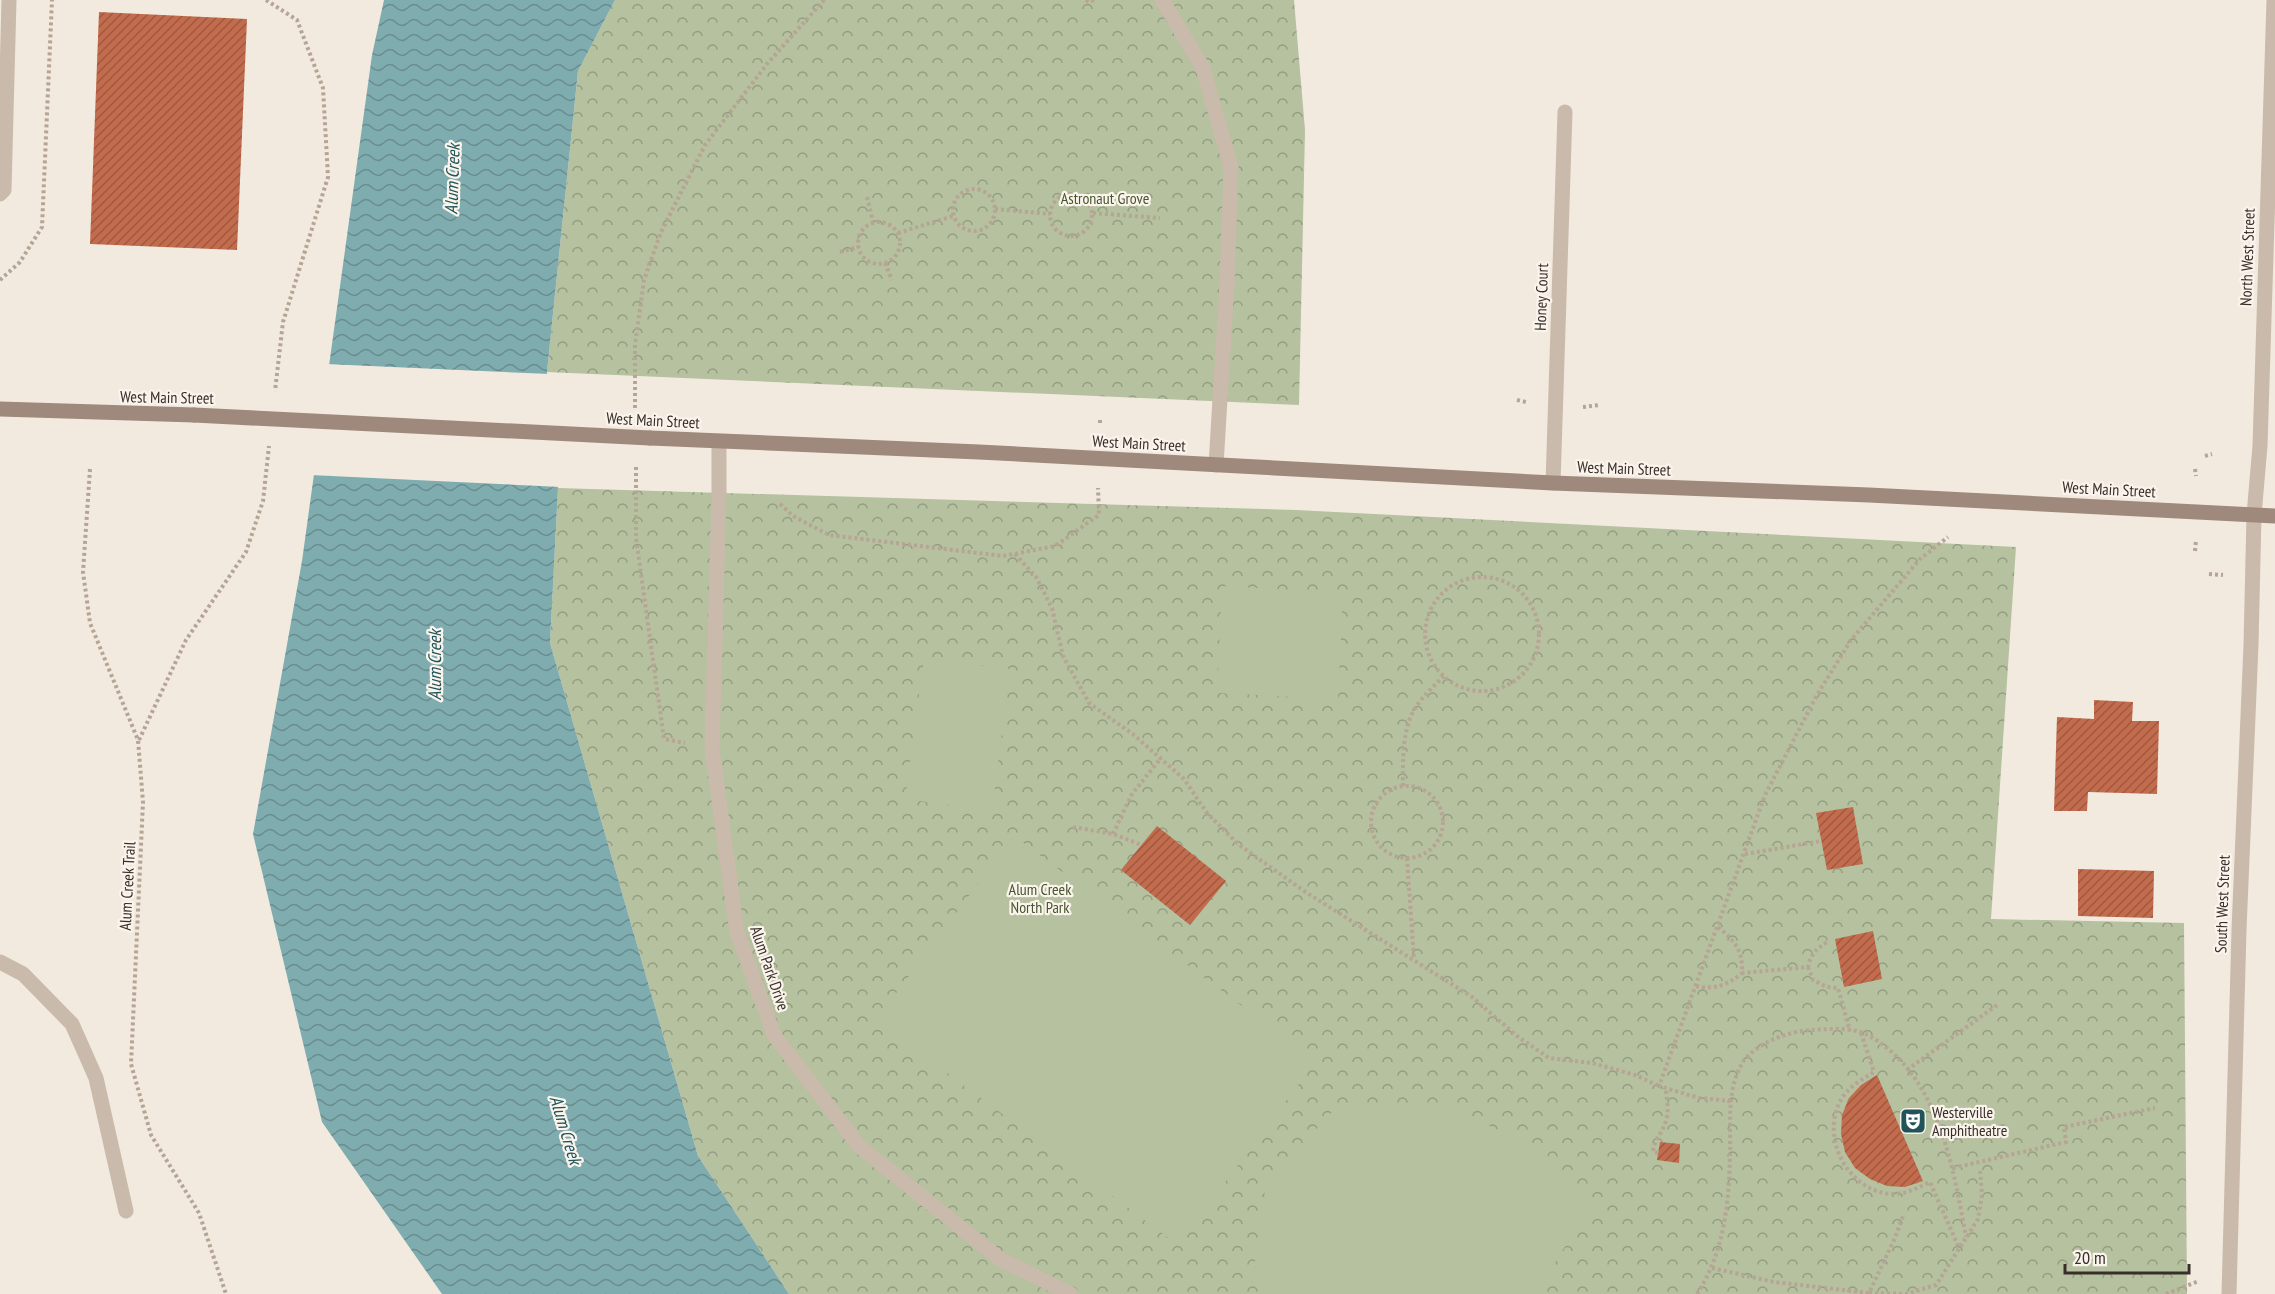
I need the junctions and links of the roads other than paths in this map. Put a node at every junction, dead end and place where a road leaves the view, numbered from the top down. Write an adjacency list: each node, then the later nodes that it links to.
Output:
1 (9, 0): 6 (street)
2 (1162, 0): 9 (street)
3 (2274, 0): 4 (street, North West Street)
4 (2272, 91): 11 (street, North West Street)
5 (1565, 112): 10 (street, Honey Court)
6 (0, 194)
7 (0, 409): 8 (main road, West Main Street, bridge)
8 (718, 442): 9 (main road, West Main Street); 16 (street, Alum Park Drive)
9 (1216, 465): 10 (main road, West Main Street)
10 (1553, 483): 11 (main road, West Main Street)
11 (2254, 515): 12 (main road, West Main Street); 15 (street, South West Street)
12 (2275, 516)
13 (0, 962): 14 (street)
14 (126, 1211)
15 (2228, 1287)
16 (1071, 1294)

